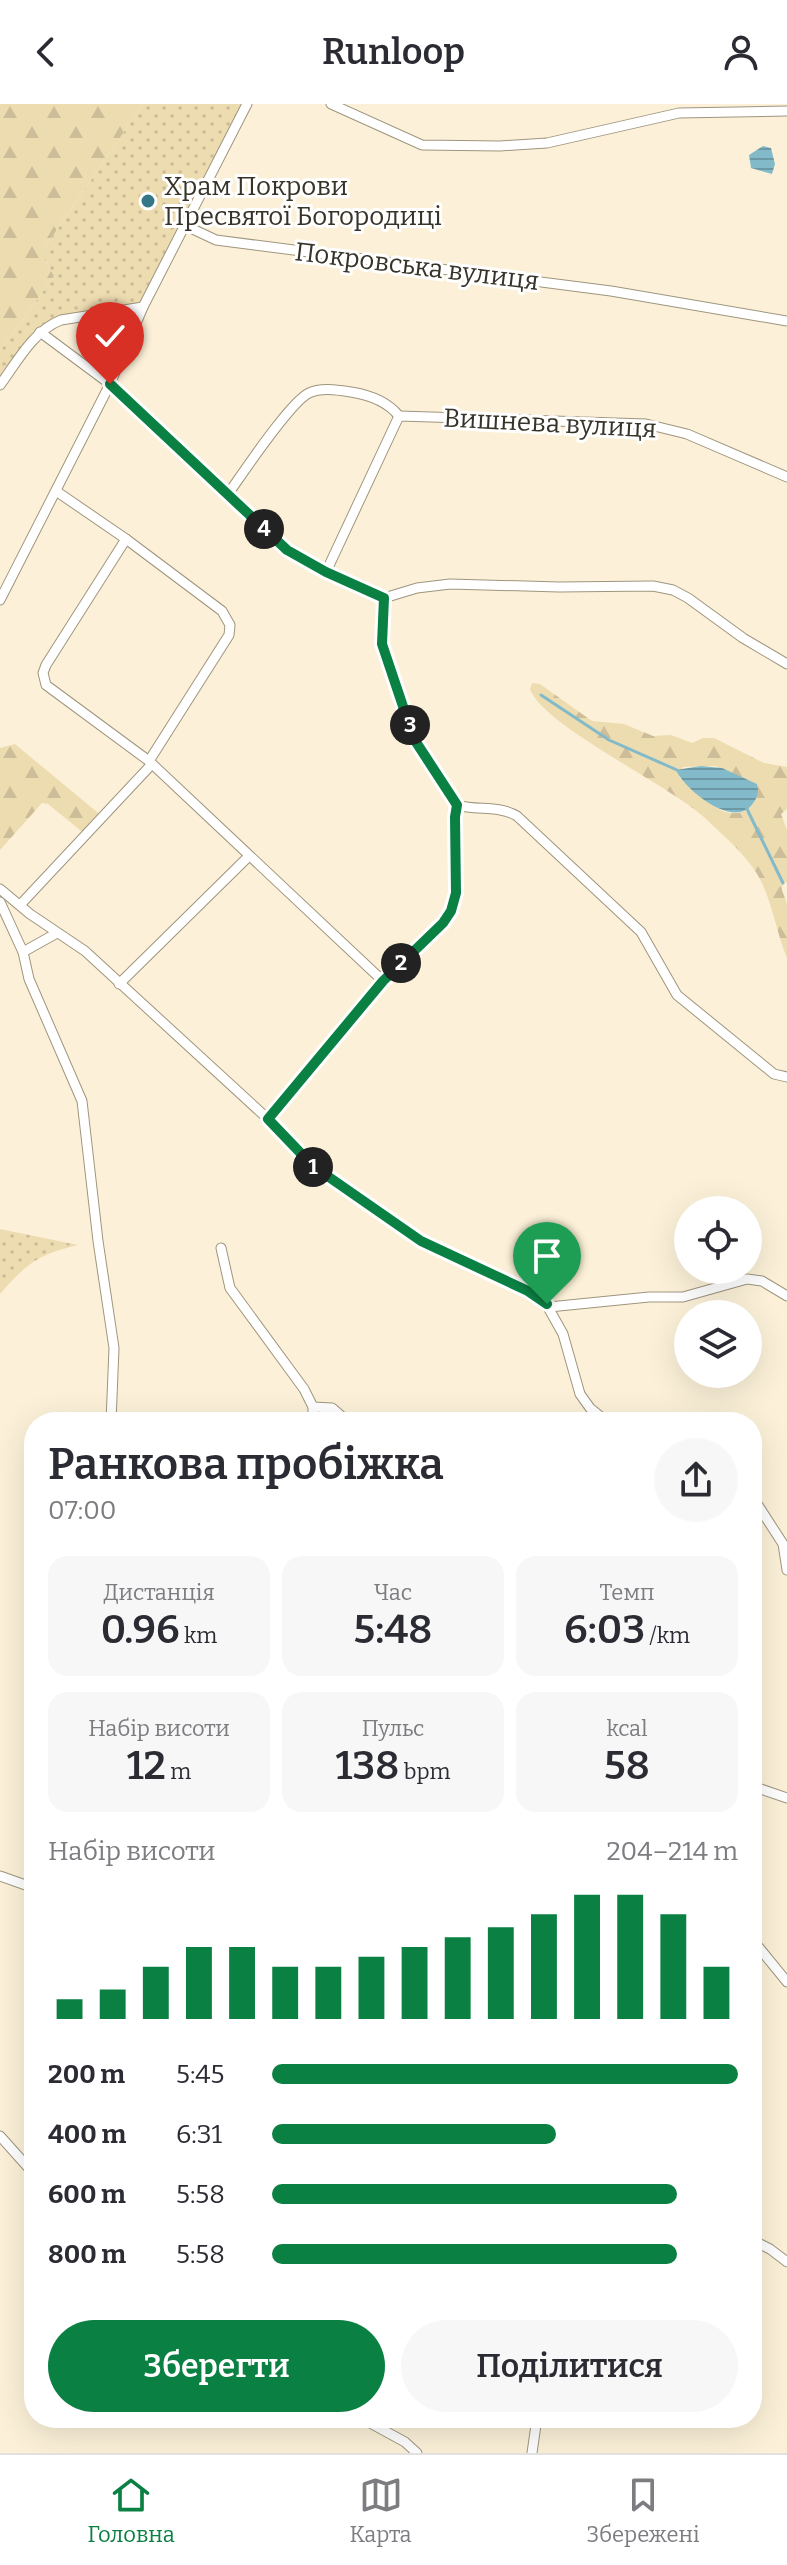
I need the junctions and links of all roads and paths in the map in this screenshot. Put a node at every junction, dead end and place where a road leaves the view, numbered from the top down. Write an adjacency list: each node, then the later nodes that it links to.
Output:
1 (247, 104): 4 (street)
2 (331, 104): 3 (street)
3 (787, 111)
4 (184, 225): 5 (street); 6 (street, Покровська вулиця)
5 (143, 307): 7 (street); 8 (street)
6 (787, 321)
7 (40, 332): 8 (street); 9 (street)
8 (110, 384): 12 (street); 13 (street)
9 (0, 385)
10 (399, 416): 11 (street, Вишнева вулиця); 13 (street, Вишнева вулиця); 15 (street)
11 (787, 477)
12 (56, 491): 14 (street); 17 (street)
13 (228, 494): 15 (street)
14 (126, 539): 19 (street); 19 (street)
15 (326, 572): 16 (street)
16 (384, 598): 18 (street); 20 (street)
17 (0, 600)
18 (787, 664)
19 (151, 762): 21 (street); 24 (street)
20 (457, 805): 27 (street); 29 (street)
21 (249, 856): 27 (street); 28 (street)
22 (0, 889): 24 (street)
23 (0, 902): 26 (street)
24 (20, 905): 25 (street)
25 (57, 933): 26 (street); 28 (street)
26 (23, 952): 35 (street)
27 (383, 981): 30 (street)
28 (119, 984): 30 (street)
29 (787, 1077)
30 (268, 1119): 33 (street)
31 (221, 1248): 34 (street)
32 (787, 1296): 33 (street)
33 (549, 1307): 38 (street)
34 (313, 1407): 36 (street); 37 (street)
35 (111, 1412)
36 (313, 1412)
37 (337, 1412)
38 (595, 1412)
39 (762, 1510): 40 (street)
40 (785, 1542): 41 (street)
41 (787, 1570)
42 (762, 1789): 43 (street)
43 (787, 1798)
44 (0, 1876): 45 (street)
45 (24, 1884)
46 (762, 1951): 47 (street)
47 (787, 1982)
48 (0, 2136): 49 (street)
49 (24, 2163)
50 (762, 2245): 51 (street)
51 (787, 2262)
52 (379, 2428): 54 (street)
53 (536, 2428): 55 (street)
54 (417, 2453)
55 (532, 2453)

